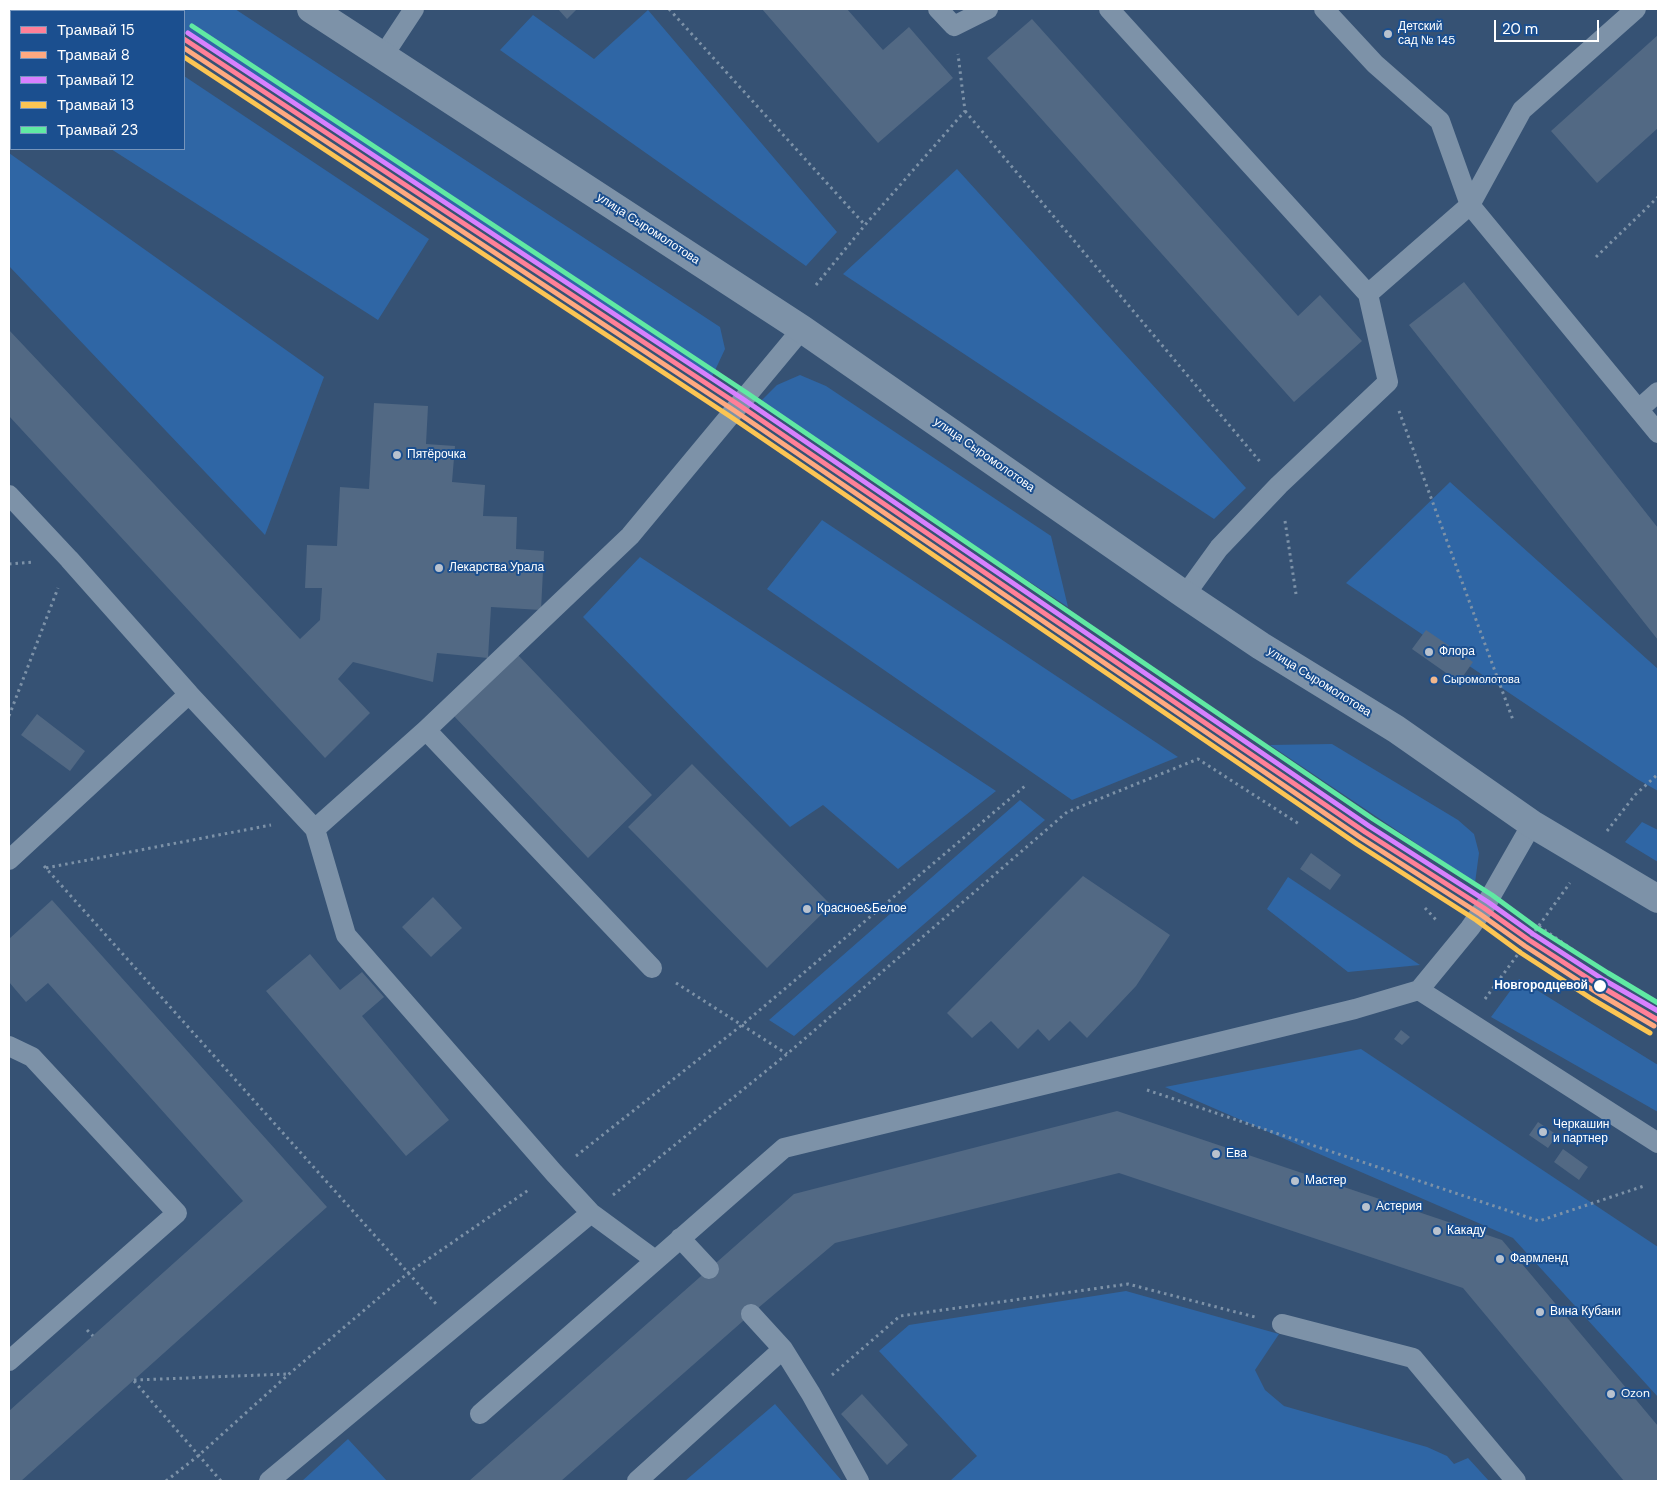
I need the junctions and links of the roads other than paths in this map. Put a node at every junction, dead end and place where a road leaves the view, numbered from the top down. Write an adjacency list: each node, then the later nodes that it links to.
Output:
1 (311, 9): 8 (street, улица Сыромолотова)
2 (414, 9): 8 (lane)
3 (938, 9): 4 (lane)
4 (988, 9)
5 (1109, 9): 10 (lane)
6 (1324, 9): 9 (lane)
7 (1636, 9): 9 (lane)
8 (383, 56): 11 (street, улица Сыромолотова)
9 (1470, 205): 10 (lane); 13 (lane)
10 (1368, 294): 16 (lane)
11 (802, 329): 16 (street, улица Сыромолотова); 18 (lane)
12 (1658, 392): 13 (lane)
13 (1639, 409): 14 (lane)
14 (1658, 432)
15 (9, 495): 17 (lane)
16 (1186, 595): 19 (street, улица Сыромолотова)
17 (189, 694): 20 (lane); 21 (lane)
18 (426, 730): 20 (lane); 23 (lane)
19 (1532, 824): 22 (street, улица Сыромолотова); 24 (lane)
20 (315, 829): 27 (lane)
21 (9, 860)
22 (1658, 899)
23 (652, 968)
24 (1419, 990): 26 (lane); 28 (lane)
25 (9, 1046): 34 (lane)
26 (1658, 1143)
27 (591, 1213): 29 (lane); 36 (lane)
28 (680, 1238): 29 (lane); 30 (lane)
29 (655, 1260): 35 (lane)
30 (709, 1269)
31 (751, 1314): 33 (lane)
32 (1282, 1324): 39 (lane)
33 (783, 1349): 37 (lane); 38 (lane)
34 (9, 1361)
35 (480, 1414)
36 (269, 1481)
37 (638, 1481)
38 (859, 1481)
39 (1516, 1481)

